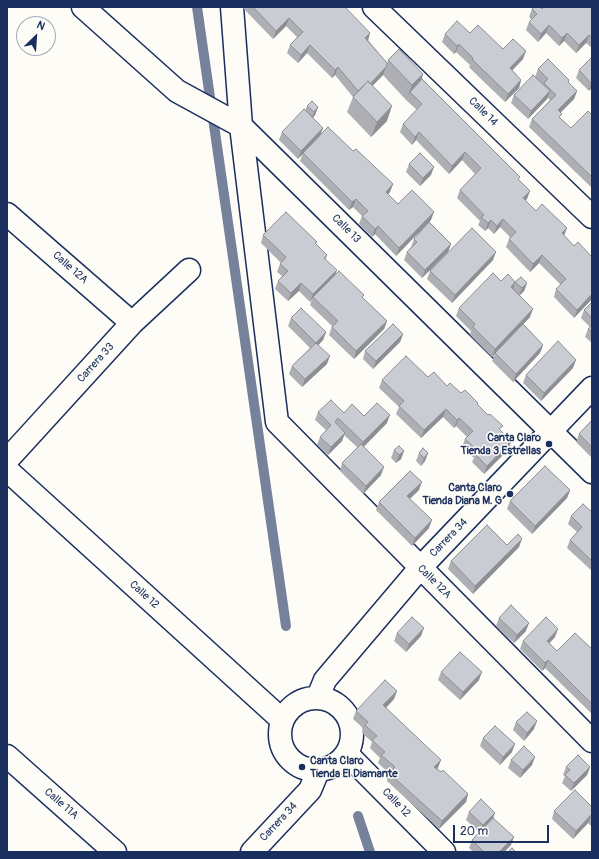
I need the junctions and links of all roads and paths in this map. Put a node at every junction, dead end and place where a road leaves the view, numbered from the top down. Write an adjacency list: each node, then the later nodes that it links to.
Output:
1 (83, 7): 4 (street, Calle 13)
2 (232, 7): 4 (street)
3 (374, 7): 6 (street, Calle 14)
4 (234, 122): 10 (street, Calle 13); 14 (street, Calle 12A)
5 (7, 214): 8 (street, Calle 12A)
6 (592, 217)
7 (189, 270): 8 (street, Carrera 33)
8 (132, 323): 11 (street, Carrera 33)
9 (592, 388): 10 (street, Carrera 34)
10 (550, 432): 13 (street, Calle 13); 14 (street, Carrera 34)
11 (7, 460)
12 (7, 470): 16 (street, Calle 12)
13 (592, 472)
14 (420, 568): 15 (street, Carrera 34); 17 (street, Calle 12A)
15 (318, 697): 16 (street); 18 (street)
16 (281, 719): 20 (street)
17 (592, 741)
18 (348, 754): 20 (street); 23 (street, Calle 12)
19 (7, 756): 21 (street, Calle 11A)
20 (318, 772): 22 (street, Carrera 34)
21 (115, 852)
22 (252, 852)
23 (444, 852)

